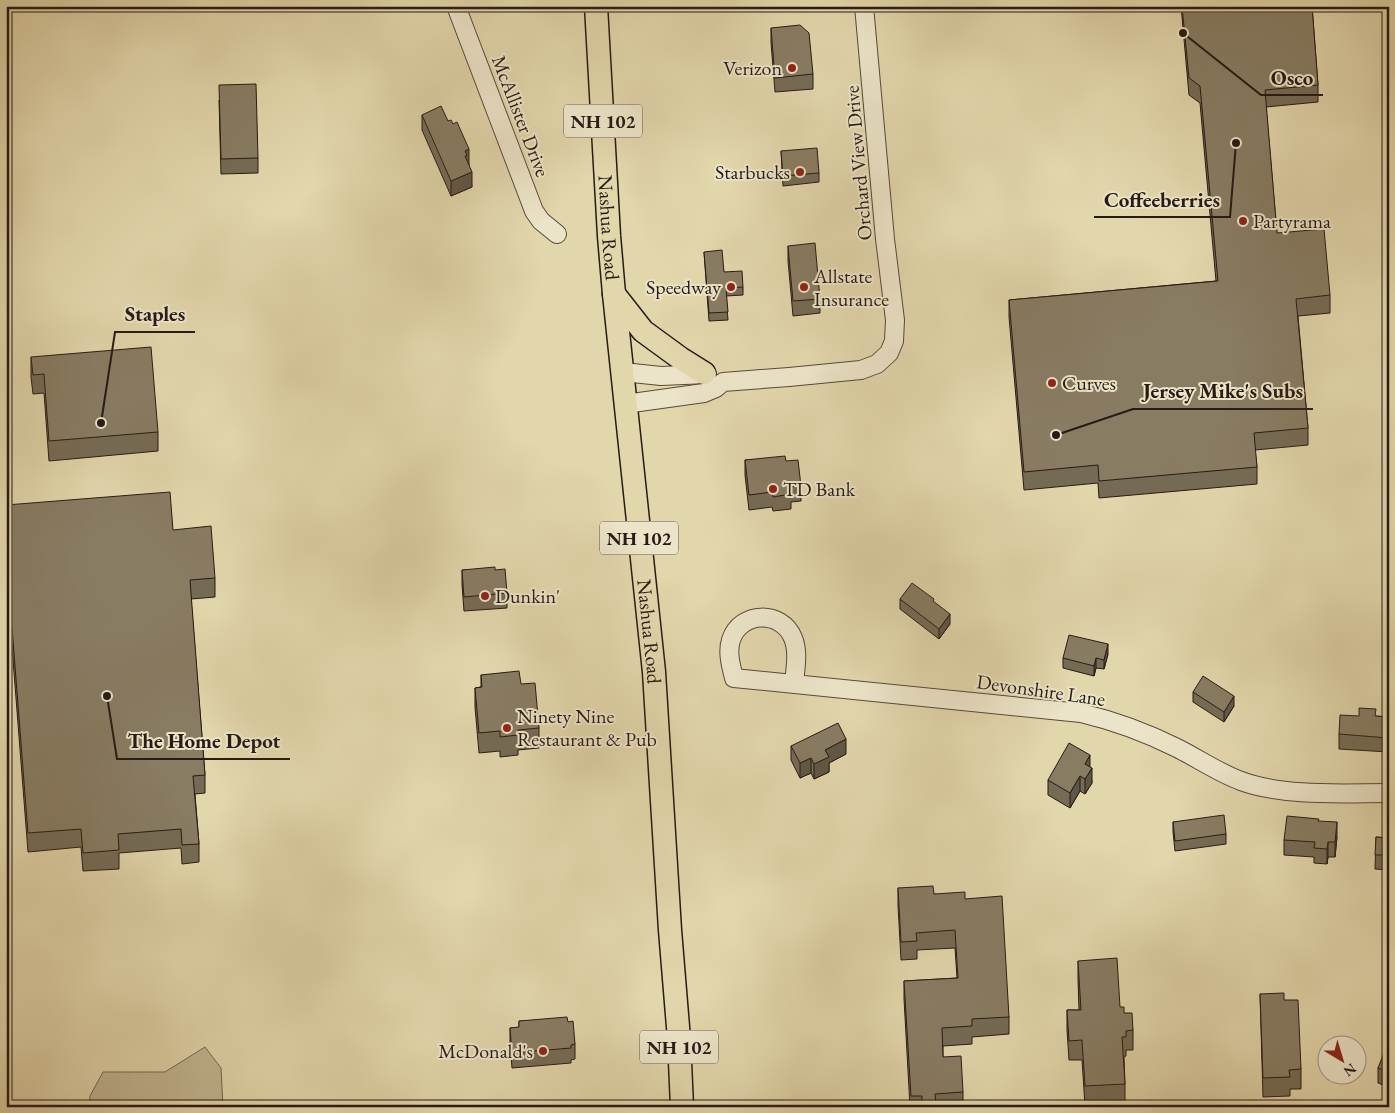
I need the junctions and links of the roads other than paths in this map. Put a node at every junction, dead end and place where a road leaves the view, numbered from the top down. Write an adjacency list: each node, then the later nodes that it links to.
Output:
1 (456, 6): 4 (street, McAllister Drive)
2 (596, 6): 5 (main road, Nashua Road / NH 102)
3 (864, 6): 7 (street, Orchard View Drive)
4 (557, 234)
5 (614, 294): 6 (main road, Nashua Road / NH 102); 7 (main road)
6 (623, 372): 7 (street, Orchard View Drive); 8 (main road, Nashua Road / NH 102)
7 (713, 377): 8 (street, Orchard View Drive)
8 (625, 404): 11 (main road, Nashua Road / NH 102)
9 (794, 684): 9 (street, Devonshire Lane); 10 (street, Devonshire Lane)
10 (1389, 793)
11 (682, 1107)

